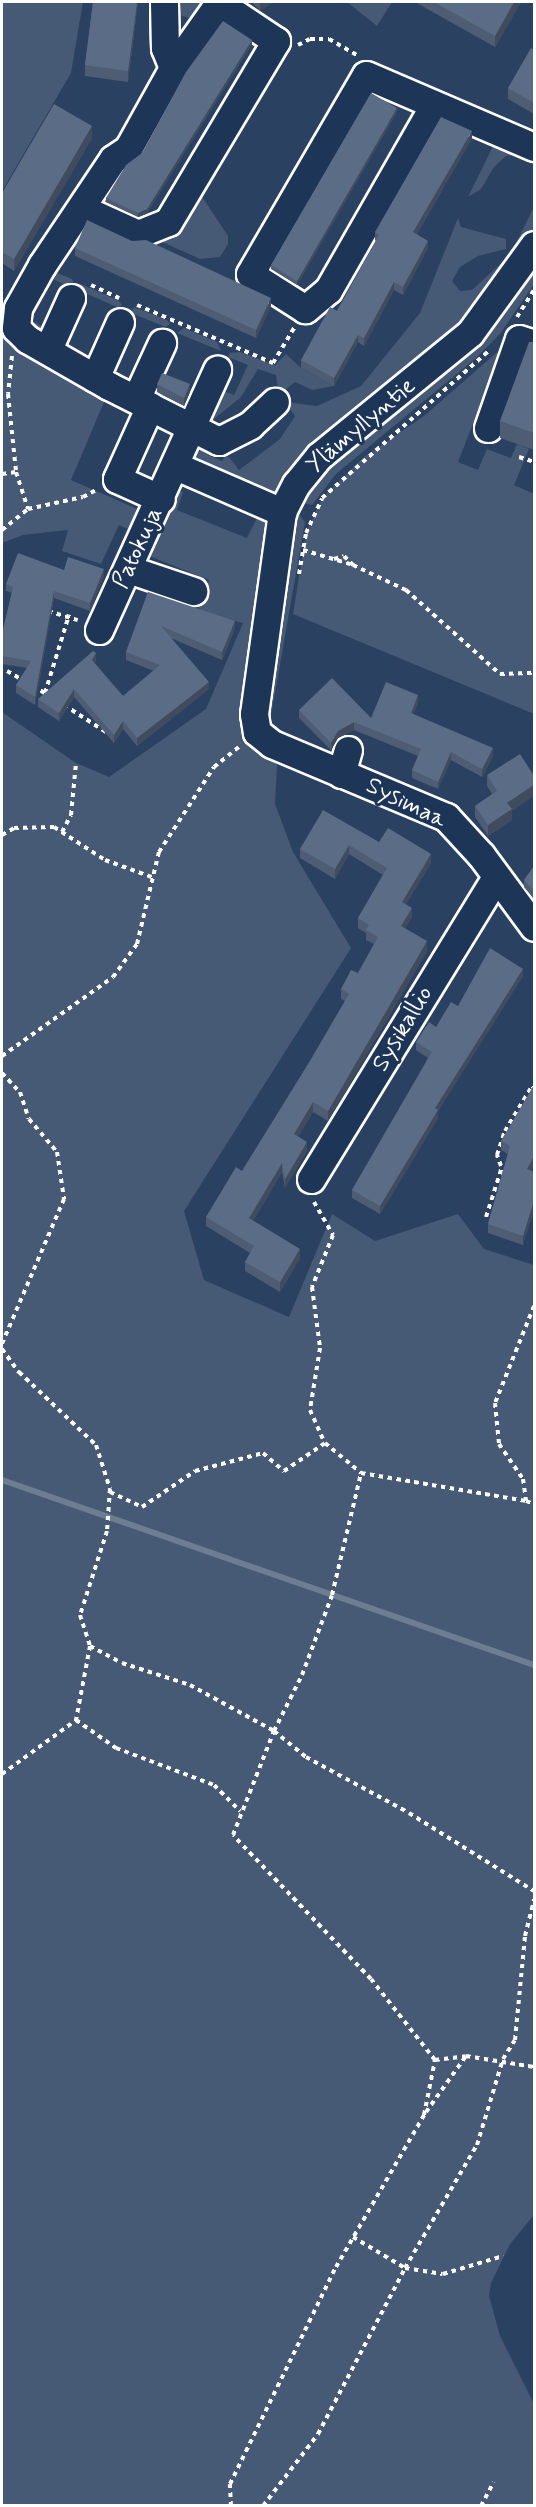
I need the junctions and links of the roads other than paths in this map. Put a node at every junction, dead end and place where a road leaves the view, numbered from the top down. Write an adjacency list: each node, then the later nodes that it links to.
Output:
1 (164, 2): 3 (street)
2 (219, 2): 3 (street); 6 (street)
3 (173, 68): 6 (street)
4 (433, 107): 4 (street); 5 (street)
5 (534, 147)
6 (83, 209): 12 (street)
7 (534, 245): 21 (street, Ylämyllyntie)
8 (80, 291): 12 (street)
9 (120, 322): 14 (street)
10 (162, 343): 15 (street)
11 (534, 344): 18 (street)
12 (48, 349): 14 (street)
13 (217, 370): 17 (street, Patokuja)
14 (95, 378): 15 (street)
15 (143, 402): 17 (street); 20 (street)
16 (275, 402): 17 (street)
17 (192, 425): 19 (street, Patokuja)
18 (488, 428)
19 (176, 466): 20 (street, Patokuja); 21 (street)
20 (161, 499): 22 (street, Patokuja)
21 (282, 512): 25 (street, Ylämyllyntie)
22 (128, 569): 23 (street); 24 (street, Patokuja)
23 (194, 591)
24 (99, 630)
25 (264, 738): 26 (street, Sysimaa)
26 (495, 879): 27 (street, Sysimaa); 28 (street, Sysikallio)
27 (534, 927)
28 (311, 1179)

